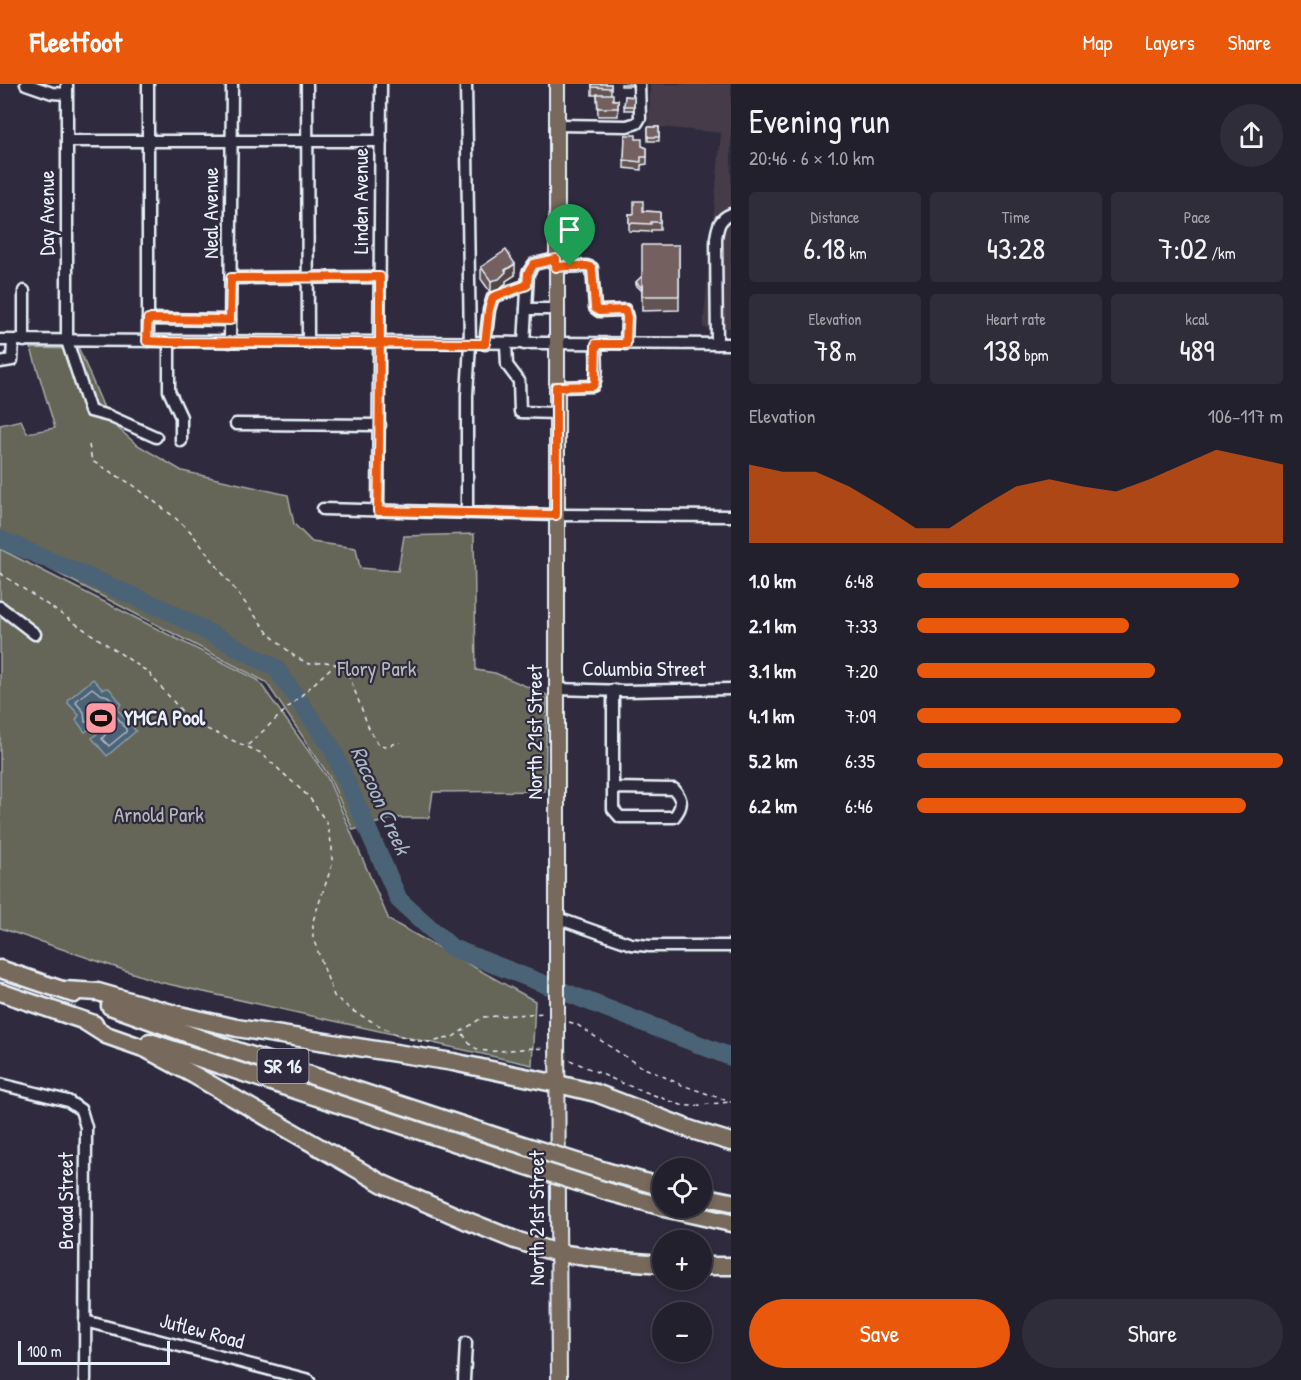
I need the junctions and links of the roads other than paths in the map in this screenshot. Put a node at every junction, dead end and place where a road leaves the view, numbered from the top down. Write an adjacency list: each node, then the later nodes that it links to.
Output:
1 (26, 84): 9 (street)
2 (148, 84): 12 (street)
3 (232, 84): 13 (street, Neal Avenue)
4 (307, 84): 14 (street)
5 (381, 84): 15 (street, Linden Avenue)
6 (466, 84): 35 (street)
7 (557, 84): 10 (main road, North 21st Street)
8 (639, 84): 10 (street)
9 (67, 89): 11 (street, Day Avenue)
10 (557, 125): 17 (main road, North 21st Street)
11 (67, 141): 12 (street); 29 (street, Day Avenue)
12 (148, 141): 13 (street); 25 (street)
13 (231, 141): 14 (street); 20 (street, Neal Avenue)
14 (308, 141): 15 (street); 18 (street)
15 (381, 141): 19 (street, Linden Avenue)
16 (731, 214): 42 (street)
17 (556, 263): 21 (street); 24 (main road, North 21st Street); 41 (street)
18 (308, 277): 19 (street); 20 (street); 33 (street)
19 (380, 277): 34 (street, Linden Avenue)
20 (231, 278): 26 (street, Neal Avenue)
21 (527, 285): 23 (street); 36 (street)
22 (24, 291): 28 (street)
23 (526, 309): 24 (street); 38 (street)
24 (556, 309): 39 (main road, North 21st Street)
25 (148, 319): 26 (street); 30 (street)
26 (230, 320): 32 (street, Neal Avenue)
27 (0, 340): 28 (street)
28 (19, 341): 29 (street); 44 (street)
29 (67, 341): 30 (street); 49 (street, Day Avenue)
30 (147, 341): 31 (street)
31 (169, 342): 32 (street); 50 (street)
32 (230, 342): 33 (street)
33 (308, 343): 34 (street)
34 (380, 343): 35 (street); 48 (street, Linden Avenue)
35 (470, 344): 36 (street); 53 (street)
36 (485, 344): 37 (street)
37 (506, 344): 38 (street); 46 (street)
38 (524, 344): 39 (street)
39 (556, 344): 40 (street); 45 (main road, North 21st Street)
40 (596, 344): 41 (street); 45 (street)
41 (626, 344): 42 (street)
42 (717, 345): 43 (street)
43 (731, 345)
44 (0, 362)
45 (556, 387): 46 (main road, North 21st Street)
46 (556, 412): 54 (main road, North 21st Street)
47 (236, 424): 48 (street)
48 (380, 425): 52 (street, Linden Avenue)
49 (156, 437)
50 (181, 441)
51 (323, 509): 52 (street)
52 (378, 511): 53 (street)
53 (467, 513): 54 (street)
54 (556, 515): 55 (street); 58 (main road, North 21st Street)
55 (731, 516)
56 (0, 607): 57 (street)
57 (35, 634)
58 (556, 688): 60 (street, Columbia Street); 62 (main road, North 21st Street)
59 (731, 689): 60 (street, Columbia Street)
60 (614, 690): 61 (street)
61 (613, 788): 61 (street)
62 (556, 918): 63 (street); 69 (main road, North 21st Street, bridge)
63 (731, 946)
64 (0, 969): 65 (highway, SR 16)
65 (64, 990): 69 (highway); 71 (highway, SR 16, bridge)
66 (0, 992): 67 (highway, SR 16)
67 (84, 1020): 74 (highway, SR 16, bridge); 77 (highway)
68 (0, 1084): 81 (street, Broad Street)
69 (558, 1084): 70 (highway); 77 (main road, North 21st Street)
70 (731, 1142)
71 (652, 1184)
72 (712, 1198): 73 (highway)
73 (731, 1202)
74 (652, 1204)
75 (712, 1218): 76 (highway, SR 16)
76 (731, 1222)
77 (558, 1253): 78 (highway); 86 (main road, North 21st Street)
78 (652, 1263)
79 (712, 1266): 80 (highway)
80 (731, 1266)
81 (85, 1321): 83 (street, Broad Street); 84 (street, Jutlew Road)
82 (466, 1343): 85 (street)
83 (85, 1380)
84 (309, 1380)
85 (464, 1380)
86 (559, 1380)

